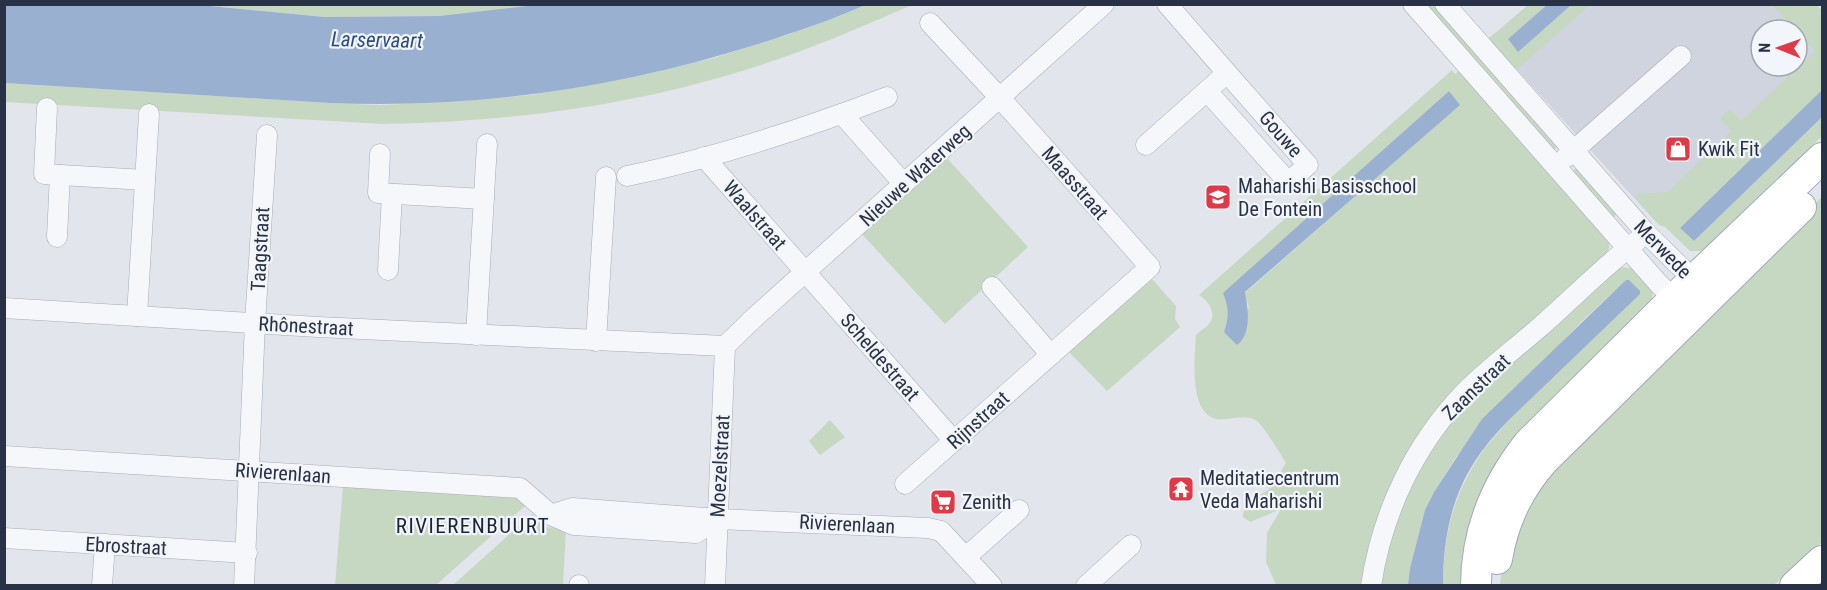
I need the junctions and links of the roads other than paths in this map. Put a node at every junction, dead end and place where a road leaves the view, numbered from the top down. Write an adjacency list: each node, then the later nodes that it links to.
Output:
1 (1104, 4): 10 (street, Nieuwe Waterweg)
2 (1167, 4): 7 (street, Gouwe)
3 (1413, 4): 21 (street, Merwede)
4 (1445, 4): 17 (street, Merwede)
5 (930, 23): 10 (street)
6 (1681, 56): 17 (street)
7 (1227, 73): 8 (street); 8 (street, Gouwe)
8 (1207, 91): 16 (street)
9 (887, 97): 13 (street, Waalstraat)
10 (1001, 99): 26 (street, Nieuwe Waterweg); 33 (street, Maasstraat)
11 (47, 108): 22 (street)
12 (148, 114): 25 (street)
13 (842, 114): 19 (street, Waalstraat); 26 (street)
14 (267, 135): 40 (street, Taagstraat)
15 (487, 144): 29 (street)
16 (1146, 145)
17 (1574, 150): 21 (street); 30 (street, Merwede)
18 (380, 154): 28 (street)
19 (704, 157): 23 (street, Waalstraat); 35 (street, Waalstraat)
20 (1822, 158): 37 (main road)
21 (1556, 166): 32 (street, Merwede)
22 (60, 175): 25 (street); 31 (street)
23 (627, 176)
24 (606, 177): 42 (street)
25 (145, 180): 39 (street)
26 (904, 184): 35 (street, Nieuwe Waterweg)
27 (1822, 186): 37 (main road)
28 (392, 194): 29 (street); 34 (street)
29 (484, 199): 41 (street)
30 (1647, 234): 32 (street, Zaanstraat); 37 (street, Merwede)
31 (57, 237)
32 (1628, 248): 37 (street, Merwede); 62 (street, Zaanstraat)
33 (1150, 267): 44 (street, Rijnstraat)
34 (388, 270)
35 (805, 272): 43 (street, Nieuwe Waterweg); 45 (street, Scheldestraat)
36 (992, 287): 44 (street)
37 (1690, 296): 63 (main road); 64 (main road)
38 (4, 308): 39 (street, Rhônestraat)
39 (137, 316): 40 (street, Rhônestraat)
40 (255, 323): 41 (street, Rhônestraat); 47 (street, Taagstraat)
41 (476, 335): 42 (street, Rhônestraat)
42 (596, 340): 43 (street, Rhônestraat)
43 (725, 346): 50 (street, Moezelstraat)
44 (1051, 355): 45 (street, Rijnstraat)
45 (954, 441): 48 (street, Rijnstraat)
46 (4, 456): 47 (street, Rivierenlaan)
47 (249, 471): 50 (street, Rivierenlaan); 54 (street, Taagstraat)
48 (905, 484)
49 (1019, 510): 55 (street)
50 (718, 519): 55 (street, Rivierenlaan); 59 (street, Moezelstraat)
51 (4, 538): 52 (street, Ebrostraat)
52 (105, 544): 54 (street, Ebrostraat); 57 (street)
53 (1131, 545): 61 (street)
54 (247, 553): 58 (street, Taagstraat)
55 (966, 556): 60 (street, Rivierenlaan)
56 (1822, 561): 65 (main road)
57 (102, 585)
58 (244, 585)
59 (715, 585)
60 (992, 585)
61 (1086, 585)
62 (1371, 585)
63 (1476, 585)
64 (1495, 585)
65 (1795, 585)

